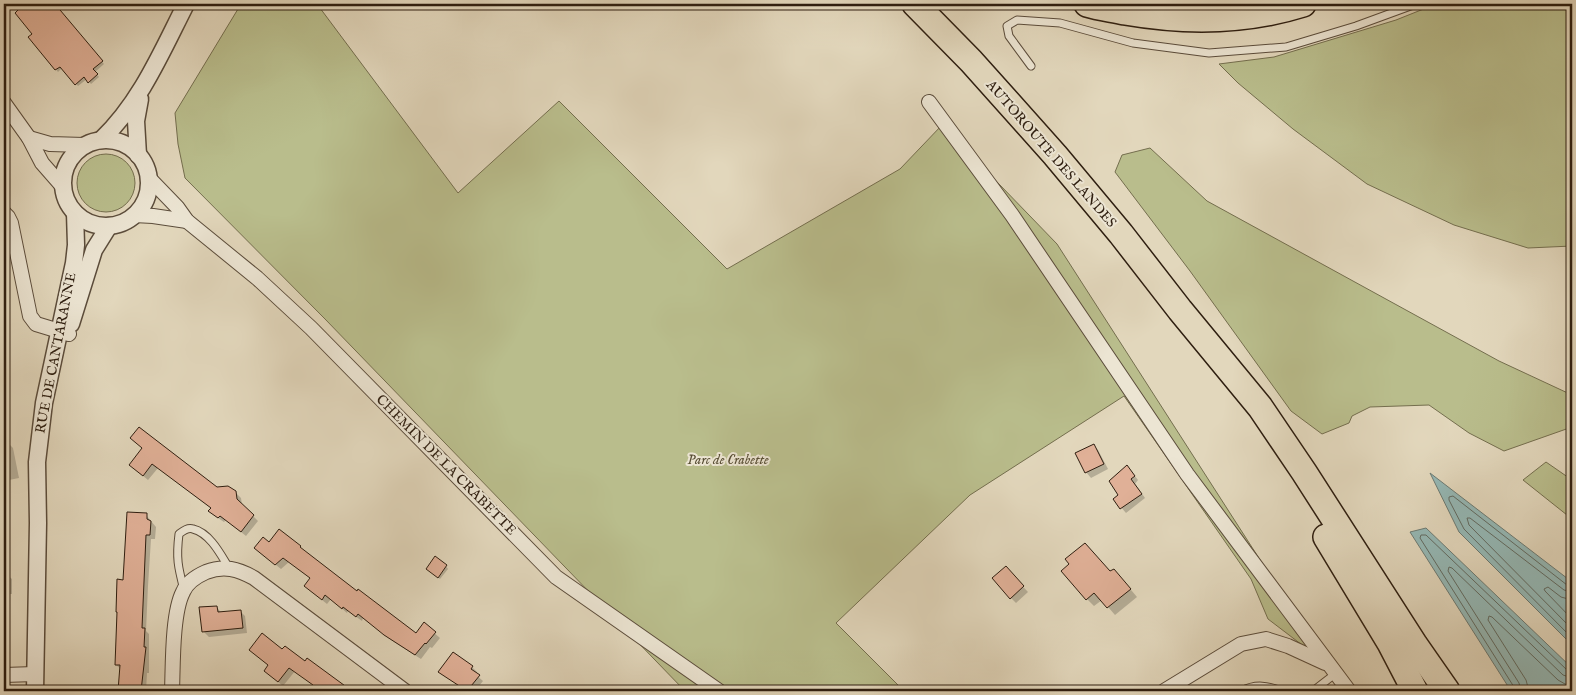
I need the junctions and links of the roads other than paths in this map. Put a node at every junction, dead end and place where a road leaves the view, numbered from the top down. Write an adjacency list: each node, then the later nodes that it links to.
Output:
1 (186, 4): 7 (street)
2 (915, 4): 21 (highway, AUTOROUTE DES LANDES)
3 (1087, 4): 4 (highway)
4 (1303, 4)
5 (1416, 4): 6 (lane)
6 (1031, 66)
7 (144, 85): 11 (street); 13 (street)
8 (929, 102): 25 (street)
9 (4, 103): 10 (street)
10 (29, 138): 12 (street); 15 (street)
11 (101, 140): 12 (street); 13 (street)
12 (84, 146): 15 (street)
13 (138, 154): 14 (street)
14 (148, 178): 18 (street); 19 (street, CHEMIN DE LA CRABETTE)
15 (63, 187): 17 (street)
16 (4, 213): 22 (street)
17 (75, 213): 20 (street); 22 (street, RUE DE CANTARANNE)
18 (134, 216): 19 (street); 20 (street)
19 (187, 221): 31 (street, CHEMIN DE LA CRABETTE)
20 (109, 226): 22 (street, RUE DE CANTARANNE)
21 (1180, 310): 37 (highway); 38 (highway)
22 (64, 333): 26 (street, RUE DE CANTARANNE)
23 (230, 568): 24 (street); 24 (lane); 30 (street)
24 (184, 590): 29 (street)
25 (1331, 669): 32 (street); 35 (lane); 36 (street)
26 (35, 674): 27 (street); 28 (street, RUE DE CANTARANNE)
27 (4, 675)
28 (35, 691)
29 (172, 691)
30 (405, 691)
31 (719, 691)
32 (1164, 691)
33 (1242, 691): 34 (lane)
34 (1282, 691)
35 (1314, 691)
36 (1349, 691)
37 (1415, 691)
38 (1447, 691)

